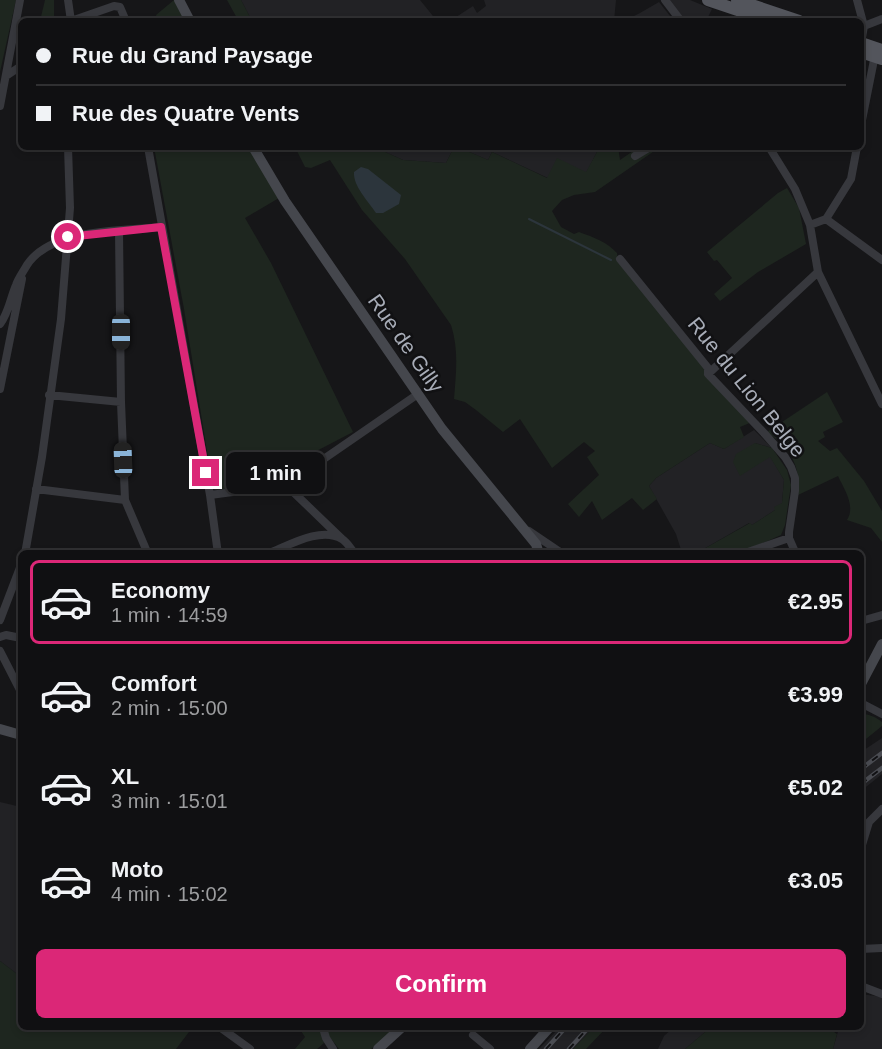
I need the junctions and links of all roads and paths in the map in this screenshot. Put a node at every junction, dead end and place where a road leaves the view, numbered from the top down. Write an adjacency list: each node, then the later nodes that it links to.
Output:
1 (20, 0): 22 (street)
2 (68, 0): 8 (street)
3 (179, 0): 11 (main road)
4 (665, 0): 12 (street)
5 (708, 0): 13 (main road)
6 (737, 0): 14 (main road)
7 (857, 0): 15 (street)
8 (71, 18)
9 (80, 18): 10 (street)
10 (125, 18)
11 (188, 18)
12 (679, 18)
13 (762, 18)
14 (790, 18)
15 (862, 18)
16 (882, 19): 17 (street)
17 (864, 26)
18 (864, 45): 20 (main road)
19 (864, 52): 20 (main road)
20 (879, 54): 24 (street)
21 (18, 68): 22 (street)
22 (6, 76): 23 (street)
23 (0, 106)
24 (864, 113)
25 (68, 150): 36 (street)
26 (148, 150): 34 (street)
27 (255, 150): 44 (main road, Rue de Gilly)
28 (645, 150): 31 (street)
29 (771, 150): 33 (street)
30 (856, 150): 32 (street)
31 (635, 156)
32 (826, 219): 33 (street); 38 (street)
33 (810, 225): 40 (street)
34 (161, 227): 35 (street); 51 (street)
35 (119, 231): 36 (street); 46 (street)
36 (68, 237): 39 (street); 45 (street)
37 (620, 259): 42 (street, Rue du Lion Belge)
38 (882, 260)
39 (29, 262): 41 (street); 43 (street)
40 (818, 272): 42 (street); 47 (street)
41 (0, 324)
42 (708, 374): 54 (street, Rue du Lion Belge)
43 (0, 389)
44 (418, 394): 49 (street); 53 (main road, Rue de Gilly)
45 (49, 395): 46 (street); 50 (street)
46 (121, 402): 52 (street)
47 (882, 404)
48 (273, 464): 49 (street)
49 (286, 485): 51 (street); 55 (street)
50 (36, 489): 52 (street); 56 (street)
51 (210, 495): 58 (street)
52 (125, 500): 57 (street)
53 (522, 526): 61 (main road, Rue de Gilly); 62 (street)
54 (789, 538): 63 (street); 64 (street)
55 (342, 539): 59 (street); 60 (street)
56 (26, 550)
57 (146, 550)
58 (217, 550)
59 (278, 550)
60 (352, 550)
61 (537, 550)
62 (557, 550)
63 (754, 550)
64 (794, 550)
65 (18, 573): 67 (street)
66 (882, 615): 68 (street)
67 (0, 620)
68 (864, 620)
69 (0, 637): 70 (street)
70 (18, 637)
71 (882, 644): 73 (main road)
72 (0, 651): 74 (street)
73 (864, 678)
74 (18, 686)
75 (864, 705): 76 (street)
76 (882, 714)
77 (0, 729): 78 (main road)
78 (18, 734)
79 (882, 809): 80 (street)
80 (864, 839)
81 (882, 948): 82 (street)
82 (864, 949)
83 (864, 987): 84 (street)
84 (882, 994)
85 (224, 1030): 90 (street)
86 (324, 1030): 91 (street)
87 (399, 1030): 92 (main road)
88 (547, 1030): 94 (main road)
89 (473, 1035): 93 (street)
90 (250, 1049)
91 (333, 1049)
92 (378, 1049)
93 (490, 1049)
94 (530, 1049)

